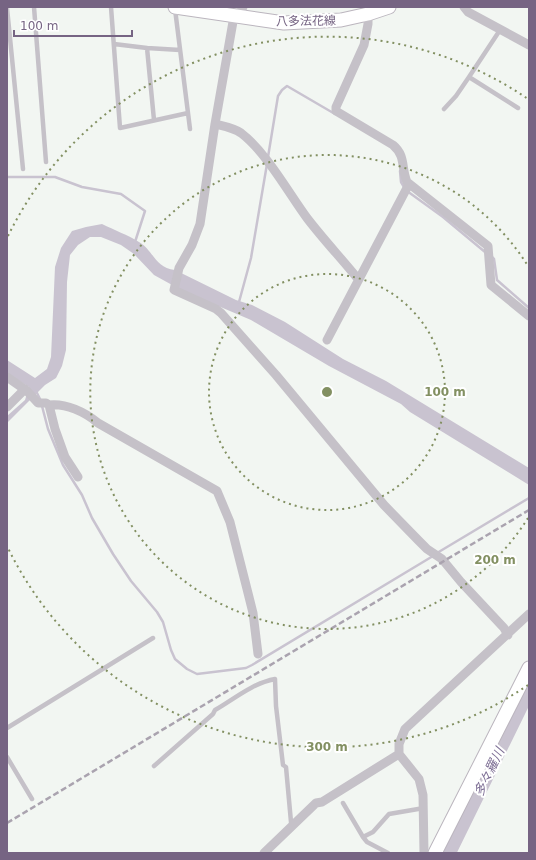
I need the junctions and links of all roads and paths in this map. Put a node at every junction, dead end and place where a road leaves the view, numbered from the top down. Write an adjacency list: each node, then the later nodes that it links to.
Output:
1 (34, 7): 21 (lane)
2 (111, 7): 10 (lane)
3 (175, 7): 8 (main road, 八多法花線); 13 (lane)
4 (389, 7): 7 (main road, 八多法花線)
5 (464, 7): 9 (street)
6 (7, 8): 22 (lane)
7 (368, 10): 8 (main road, 八多法花線); 23 (street)
8 (238, 13): 19 (street)
9 (500, 30): 11 (street); 14 (lane)
10 (114, 44): 12 (lane); 18 (lane)
11 (529, 45)
12 (147, 48): 13 (lane); 18 (lane)
13 (180, 50): 17 (lane)
14 (469, 77): 15 (lane); 16 (lane)
15 (518, 108)
16 (444, 109)
17 (188, 113): 18 (lane); 20 (lane)
18 (154, 120)
19 (215, 124): 24 (street); 32 (street)
20 (190, 129)
21 (46, 162)
22 (23, 169)
23 (407, 187): 24 (street); 25 (street)
24 (358, 279): 26 (street)
25 (529, 316)
26 (327, 340)
27 (7, 377): 28 (street)
28 (36, 398): 29 (street); 30 (street); 34 (street)
29 (7, 408)
30 (78, 477)
31 (529, 614): 32 (street)
32 (508, 635): 37 (street)
33 (153, 638): 36 (lane)
34 (258, 654)
35 (529, 668): 47 (main road)
36 (7, 728)
37 (399, 754): 42 (street); 43 (street)
38 (7, 757): 40 (lane)
39 (154, 766): 43 (lane)
40 (32, 799)
41 (343, 803): 44 (lane)
42 (424, 808): 44 (lane); 47 (street)
43 (293, 827): 45 (street)
44 (362, 837): 46 (lane)
45 (264, 853)
46 (388, 853)
47 (433, 853)

